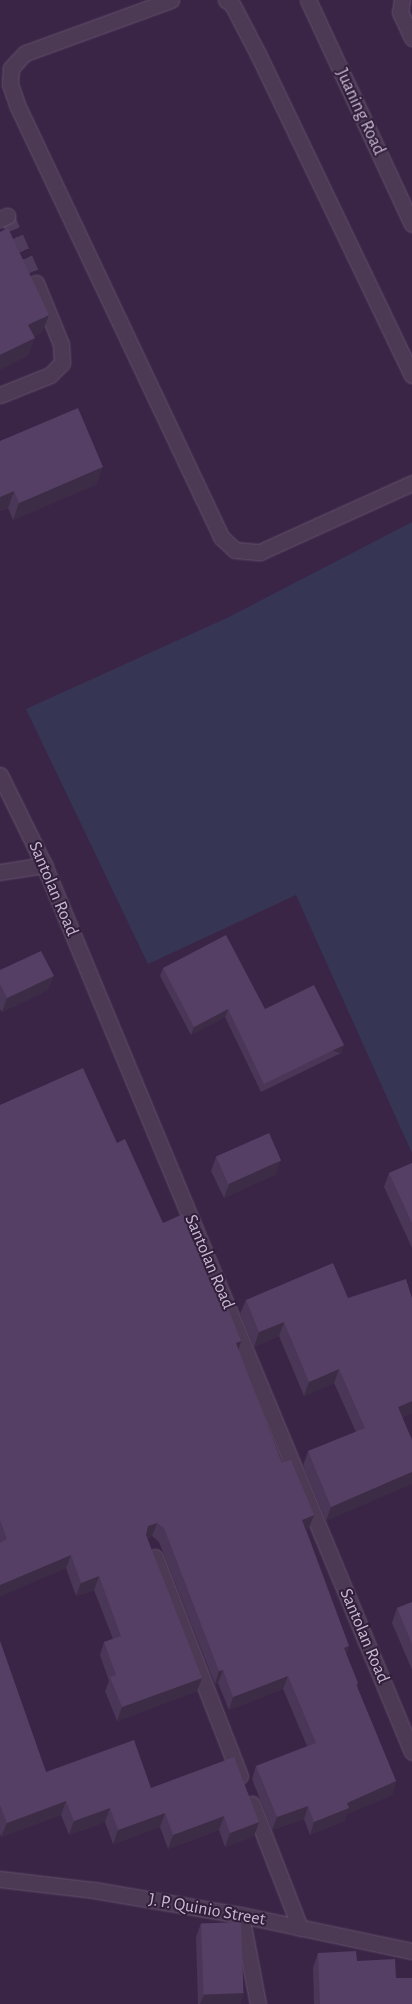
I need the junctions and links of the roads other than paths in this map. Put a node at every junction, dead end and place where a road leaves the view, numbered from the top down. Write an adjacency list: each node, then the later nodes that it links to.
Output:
1 (171, 0): 11 (street)
2 (226, 0): 9 (street)
3 (308, 0): 6 (street, Juaning Road)
4 (402, 0): 5 (street)
5 (412, 38)
6 (407, 199): 7 (street, Juaning Road)
7 (412, 224)
8 (36, 283): 10 (street)
9 (412, 375)
10 (0, 395)
11 (412, 484)
12 (0, 775): 13 (street, Santolan Road)
13 (44, 865): 14 (street); 16 (street, Santolan Road)
14 (0, 872)
15 (150, 1546): 19 (street)
16 (412, 1752)
17 (0, 1879): 18 (street, J. P. Quinio Street)
18 (241, 1915): 19 (street, J. P. Quinio Street); 21 (street)
19 (300, 1928): 20 (street, J. P. Quinio Street)
20 (412, 1950)
21 (258, 2004)

